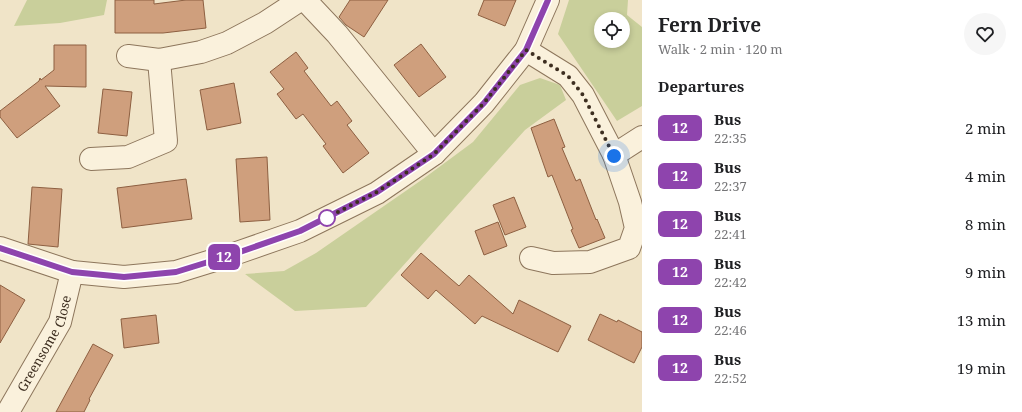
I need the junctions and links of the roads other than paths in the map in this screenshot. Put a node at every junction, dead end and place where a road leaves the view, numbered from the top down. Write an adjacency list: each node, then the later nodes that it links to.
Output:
1 (300, 0): 6 (street)
2 (305, 0): 8 (street)
3 (548, 0): 4 (street)
4 (526, 50): 8 (street); 9 (street)
5 (128, 56): 6 (street)
6 (159, 60): 10 (street)
7 (642, 137): 9 (street)
8 (434, 154): 13 (street)
9 (614, 156): 12 (street)
10 (91, 159)
11 (0, 248): 13 (street)
12 (531, 258)
13 (72, 272): 14 (street, Greensome Close)
14 (8, 412)

